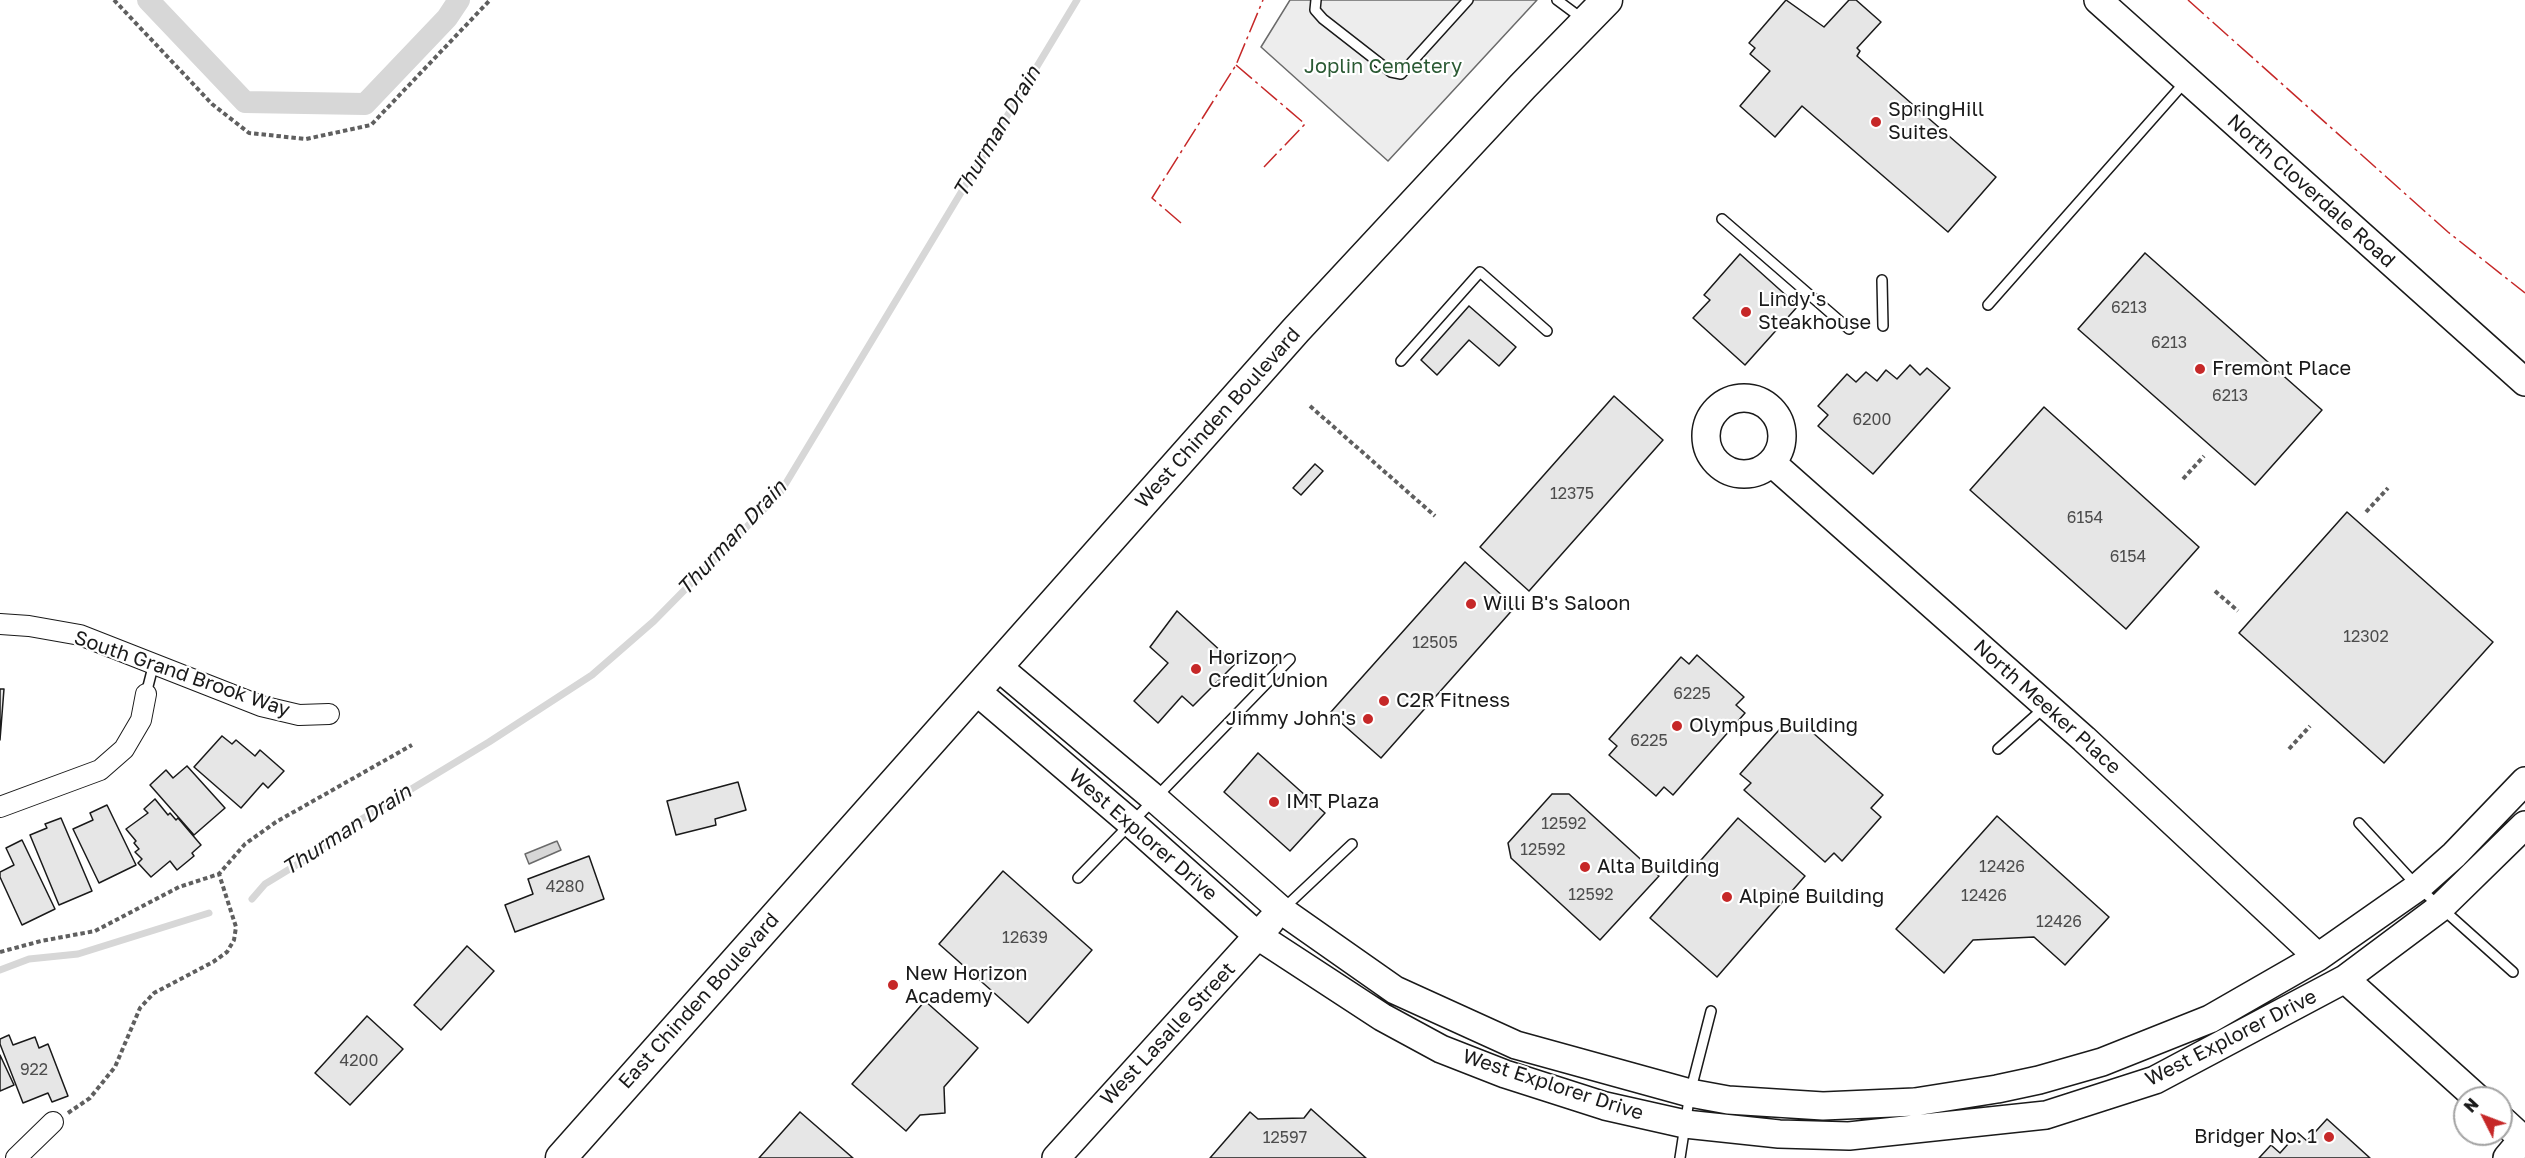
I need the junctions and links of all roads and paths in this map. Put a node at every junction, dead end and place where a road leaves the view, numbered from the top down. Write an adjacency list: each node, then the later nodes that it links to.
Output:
1 (114, 0): 2 (path)
2 (490, 0)
3 (1316, 0): 4 (lane)
4 (1468, 0)
5 (1557, 0): 8 (lane)
6 (1607, 0): 8 (main road, West Chinden Boulevard)
7 (2098, 0): 9 (street, North Cloverdale Road)
8 (1586, 21): 30 (main road, West Chinden Boulevard)
9 (2186, 80): 12 (lane); 17 (street, North Cloverdale Road)
10 (1722, 219): 14 (lane)
11 (1882, 280): 13 (lane)
12 (1988, 305)
13 (1883, 326)
14 (1849, 329)
15 (1547, 331): 16 (lane)
16 (1401, 361)
17 (2525, 382)
18 (1310, 406): 24 (path)
19 (2204, 456): 21 (path)
20 (1772, 464): 33 (street, North Meeker Place)
21 (2183, 478)
22 (2388, 488): 23 (path)
23 (2366, 512)
24 (1435, 516)
25 (2215, 591): 26 (path)
26 (2238, 611)
27 (0, 624): 29 (street, South Grand Brook Way)
28 (1290, 659): 40 (lane)
29 (154, 663): 32 (lane); 34 (street, South Grand Brook Way)
30 (998, 666): 31 (main road, West Chinden Boulevard); 40 (street, West Explorer Drive)
31 (975, 690): 42 (street, West Explorer Drive); 46 (main road, West Chinden Boulevard)
32 (146, 694): 41 (street)
33 (2046, 705): 37 (lane); 54 (street, North Meeker Place)
34 (329, 714)
35 (2310, 726): 38 (path)
36 (412, 745): 47 (path)
37 (1998, 749)
38 (2289, 749)
39 (2525, 781): 49 (street, West Explorer Drive)
40 (1154, 798): 42 (lane); 51 (street, West Explorer Drive)
41 (0, 807)
42 (1131, 823): 48 (lane); 52 (street, West Explorer Drive)
43 (2359, 823): 49 (lane)
44 (2525, 825): 50 (street, West Explorer Drive)
45 (1353, 844): 51 (lane)
46 (838, 845): 63 (main road, East Chinden Boulevard)
47 (219, 874): 53 (path); 60 (path)
48 (1078, 879)
49 (2418, 887): 50 (lane); 54 (street, West Explorer Drive)
50 (2440, 908): 55 (lane); 56 (street, West Explorer Drive)
51 (1281, 910): 52 (street, West Lasalle Street); 59 (street, West Explorer Drive)
52 (1258, 936): 61 (street, West Explorer Drive); 64 (street, West Lasalle Street)
53 (0, 952)
54 (2318, 957): 56 (street); 59 (street, West Explorer Drive)
55 (2513, 972)
56 (2345, 979): 58 (street); 61 (street, West Explorer Drive)
57 (1711, 1011): 59 (lane)
58 (2464, 1086)
59 (1690, 1093): 61 (lane)
60 (53, 1122): 62 (street)
61 (1685, 1124): 65 (lane)
62 (16, 1158)
63 (561, 1158)
64 (1056, 1158)
65 (1680, 1158)

